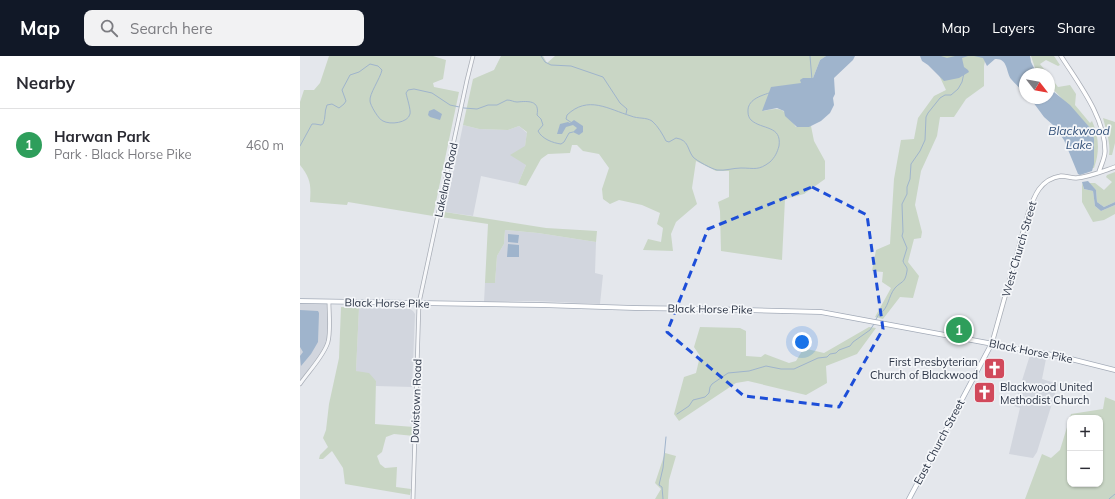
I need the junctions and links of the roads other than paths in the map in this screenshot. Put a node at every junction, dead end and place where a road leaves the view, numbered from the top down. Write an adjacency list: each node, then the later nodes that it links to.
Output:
1 (473, 56): 7 (street, Lakeland Road)
2 (1061, 56): 4 (main road)
3 (1115, 167): 4 (main road, West Church Street)
4 (1099, 172): 8 (main road, West Church Street)
5 (300, 301): 6 (main road, Black Horse Pike)
6 (329, 302): 7 (main road, Black Horse Pike); 10 (street)
7 (419, 303): 8 (main road, Black Horse Pike); 11 (street, Davistown Road)
8 (992, 343): 9 (main road, Black Horse Pike); 12 (main road, East Church Street)
9 (1115, 370)
10 (300, 384)
11 (413, 499)
12 (909, 499)

